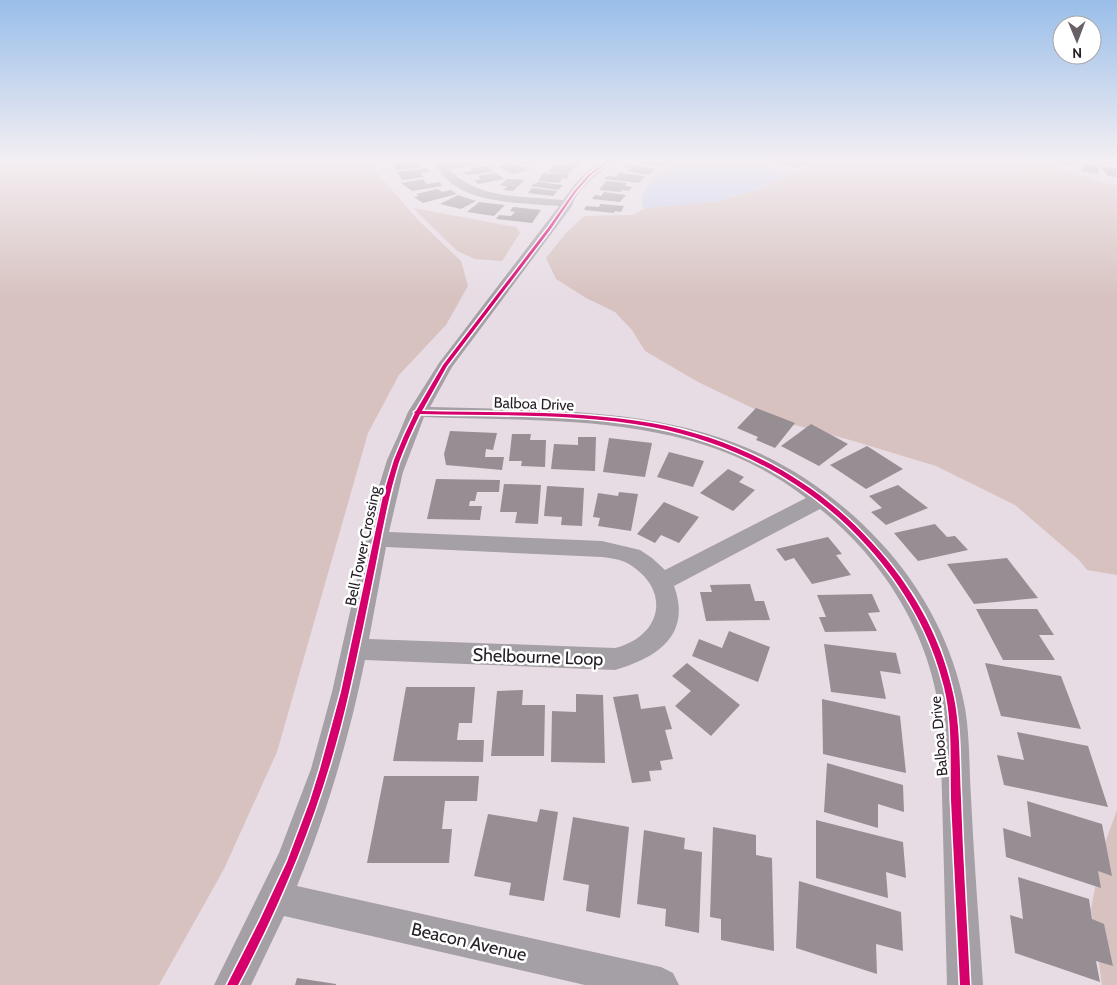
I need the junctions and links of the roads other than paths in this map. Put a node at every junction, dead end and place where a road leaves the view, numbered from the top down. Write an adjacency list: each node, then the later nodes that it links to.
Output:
1 (566, 207): 2 (street, Bell Tower Crossing)
2 (418, 412): 3 (street, Balboa Drive); 4 (street, Bell Tower Crossing)
3 (822, 499): 5 (street); 11 (street, Balboa Drive)
4 (377, 539): 5 (street, Shelbourne Loop); 6 (street, Bell Tower Crossing)
5 (662, 582): 6 (street, Shelbourne Loop)
6 (354, 649): 7 (street, Bell Tower Crossing)
7 (276, 898): 8 (street, Beacon Avenue); 9 (street, Bell Tower Crossing)
8 (595, 978): 10 (street, Beacon Avenue)
9 (232, 985)
10 (661, 985)
11 (965, 985)

